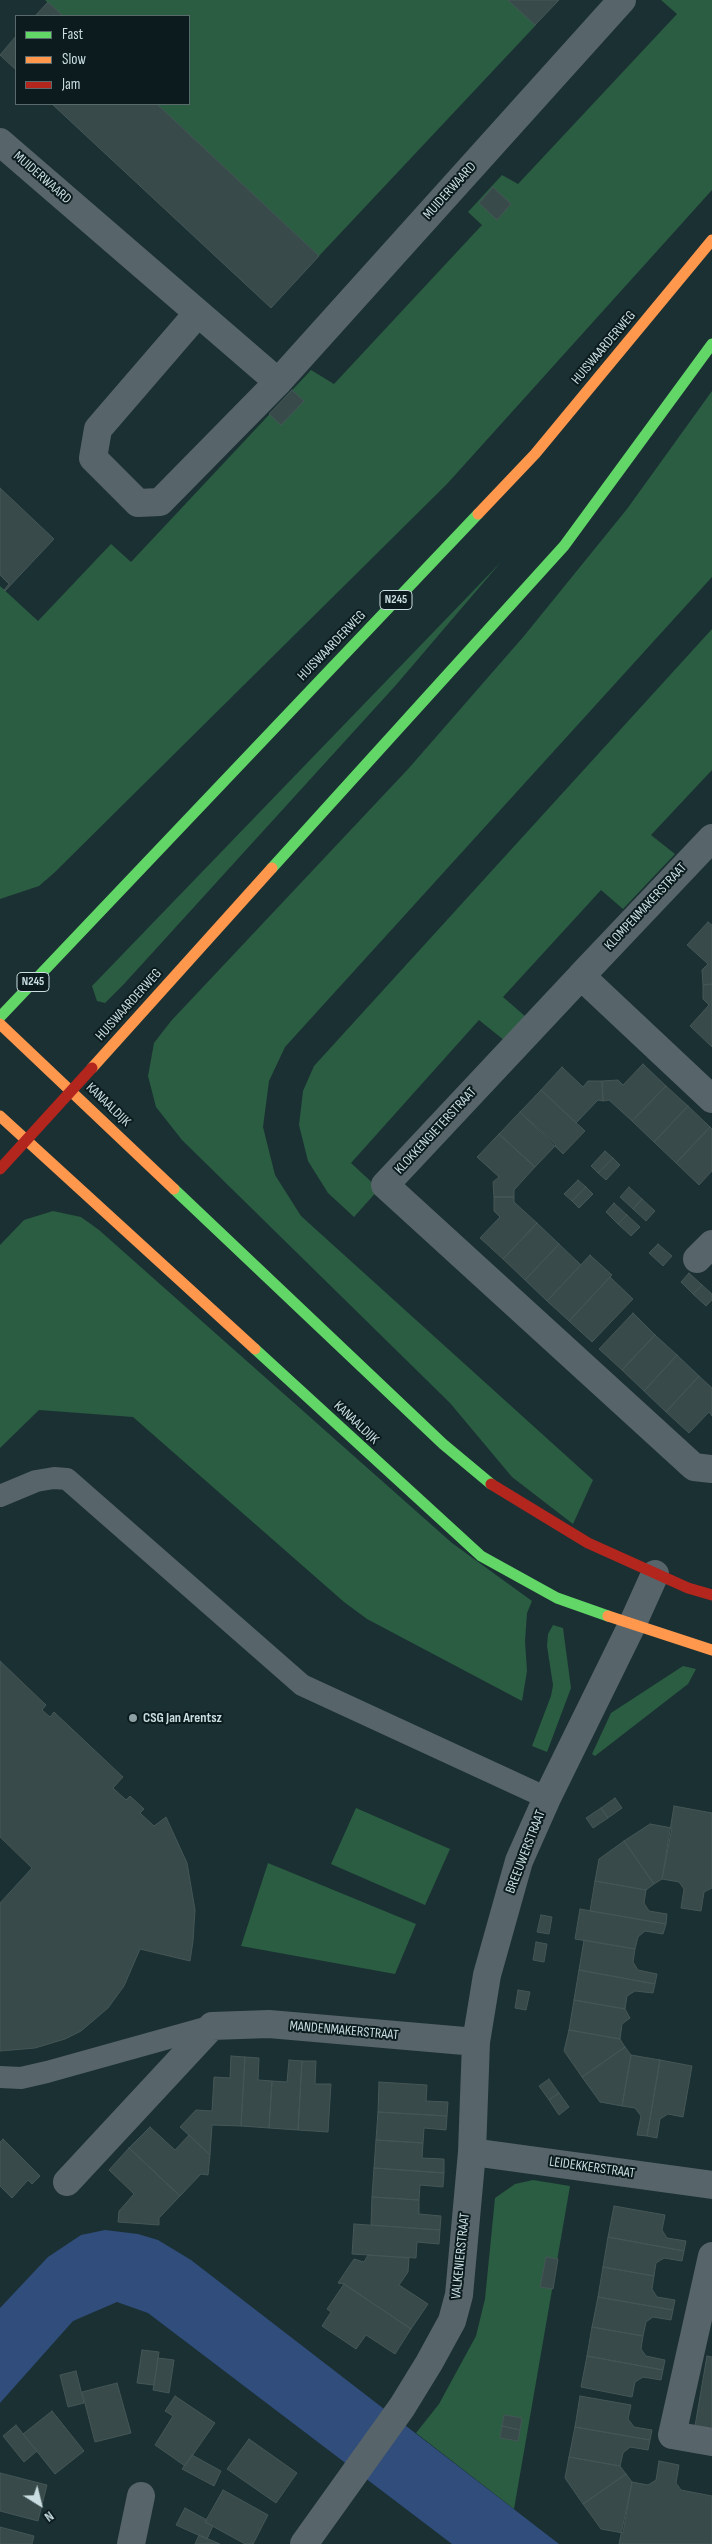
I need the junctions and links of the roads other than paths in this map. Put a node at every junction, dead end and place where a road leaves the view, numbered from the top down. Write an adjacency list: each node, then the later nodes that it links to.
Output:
1 (622, 0): 6 (street, MUIDERWAARD)
2 (0, 142): 4 (street, MUIDERWAARD)
3 (712, 240): 9 (main road, HUISWAARDERWEG / N245)
4 (198, 314): 6 (street, MUIDERWAARD); 6 (street, MUIDERWAARD)
5 (712, 344): 11 (main road, HUISWAARDERWEG)
6 (278, 382)
7 (712, 838): 8 (street, KLOMPENMAKERSTRAAT)
8 (581, 976): 12 (street); 16 (street, KLOKKENGIETERSTRAAT)
9 (0, 1017)
10 (0, 1024): 11 (main road)
11 (72, 1091): 14 (main road, HUISWAARDERWEG); 18 (main road, KANAALDIJK)
12 (712, 1099)
13 (0, 1116): 14 (main road)
14 (27, 1141): 15 (main road, HUISWAARDERWEG); 20 (main road, KANAALDIJK)
15 (0, 1169)
16 (712, 1469)
17 (0, 1496): 22 (lane)
18 (655, 1574): 19 (main road, KANAALDIJK); 20 (street, BREEUWERSTRAAT)
19 (712, 1595)
20 (632, 1626): 21 (main road, KANAALDIJK); 22 (street, BREEUWERSTRAAT)
21 (712, 1650)
22 (547, 1798): 24 (street, BREEUWERSTRAAT)
23 (212, 2026): 24 (street, MANDENMAKERSTRAAT); 25 (lane, MANDENMAKERSTRAAT); 28 (street)
24 (476, 2042): 26 (street, BREEUWERSTRAAT)
25 (0, 2077)
26 (472, 2152): 27 (street, LEIDEKKERSTRAAT); 33 (street, VALKENIERSTRAAT)
27 (712, 2181)
28 (67, 2182)
29 (712, 2256): 30 (street)
30 (712, 2442)
31 (142, 2496): 32 (street)
32 (131, 2544)
33 (304, 2544)

